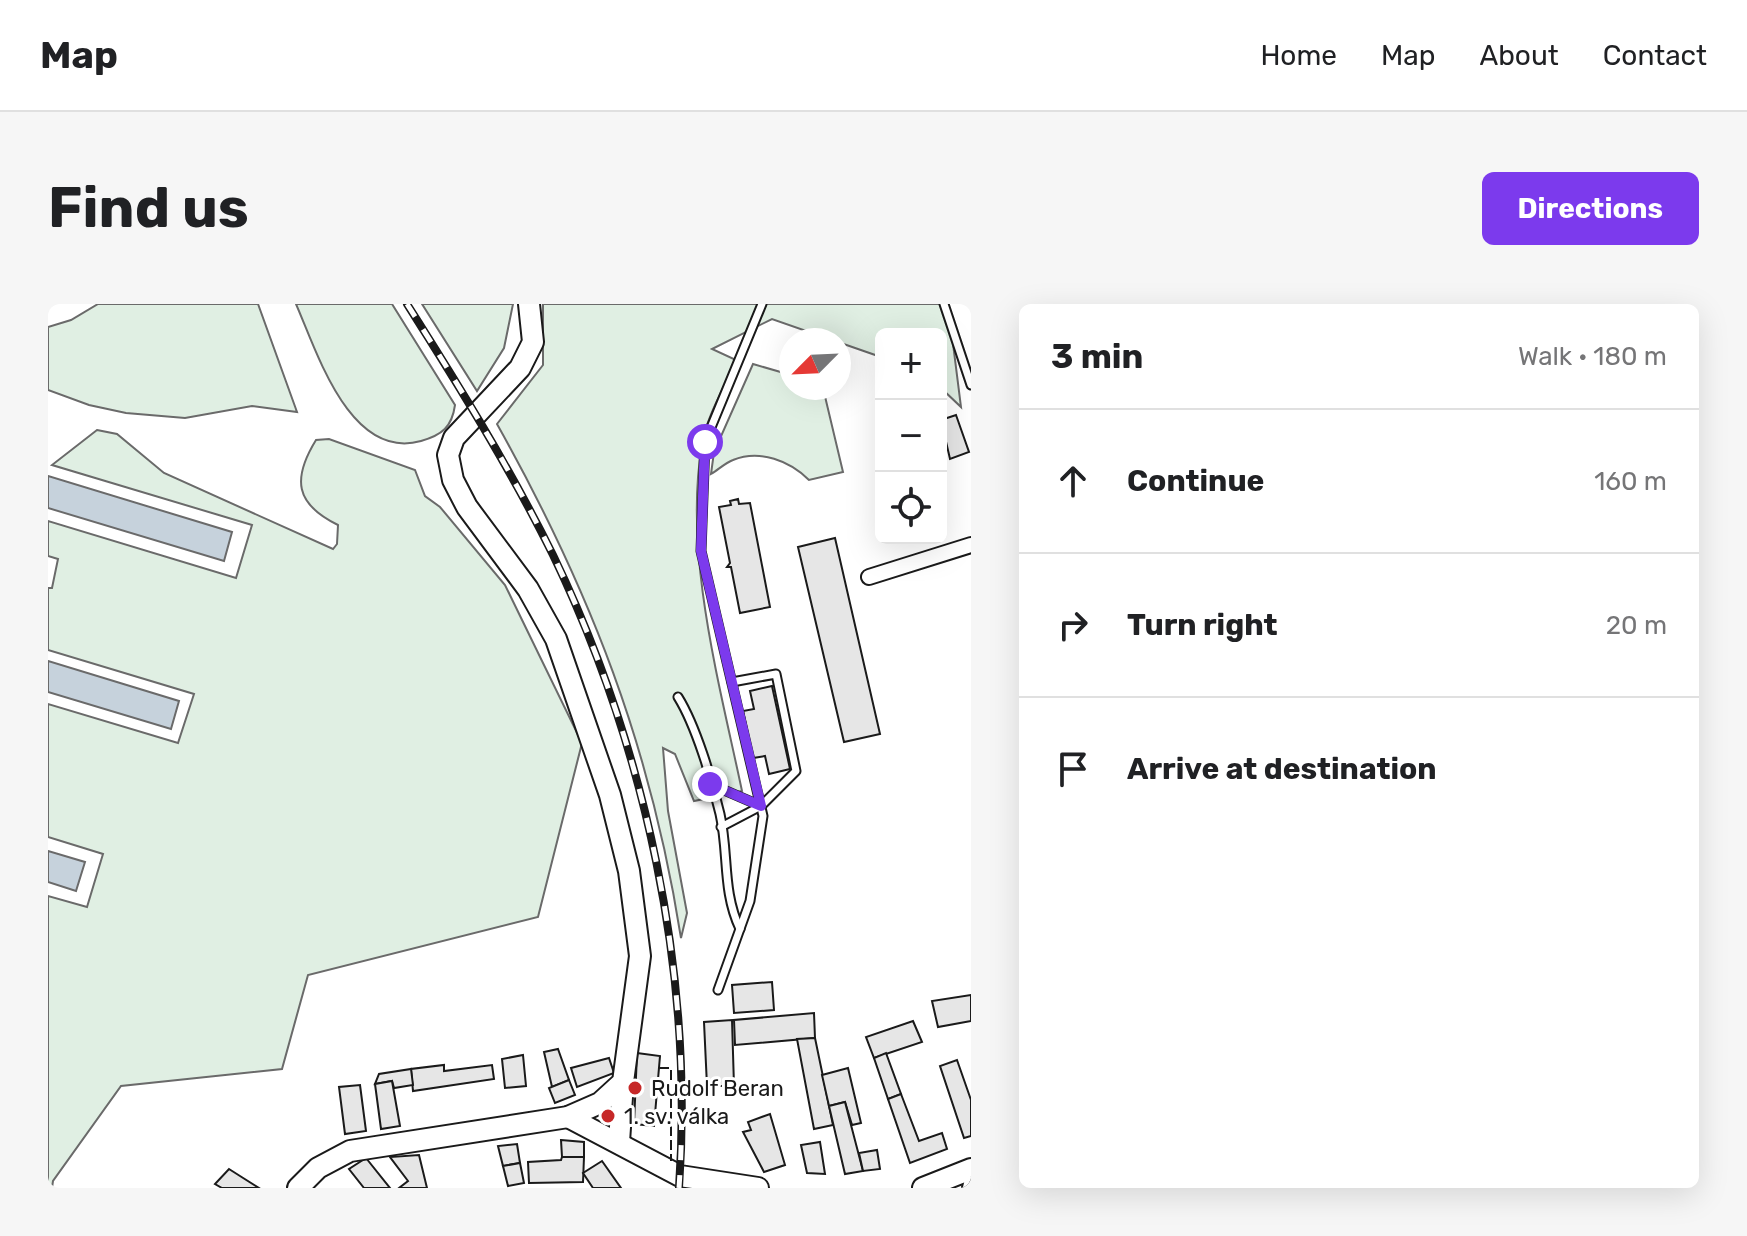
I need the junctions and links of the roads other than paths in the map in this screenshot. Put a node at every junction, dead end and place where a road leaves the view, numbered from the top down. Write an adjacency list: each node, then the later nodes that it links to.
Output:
1 (529, 304): 14 (street)
2 (762, 304): 7 (lane)
3 (944, 304): 4 (lane)
4 (971, 385)
5 (971, 545): 6 (street)
6 (869, 577)
7 (732, 682): 10 (lane); 10 (lane)
8 (678, 697): 9 (lane)
9 (710, 784): 10 (lane); 11 (lane)
10 (761, 806): 11 (lane); 12 (lane)
11 (721, 827): 12 (lane)
12 (740, 929): 13 (lane)
13 (718, 990)
14 (623, 1082): 15 (street); 16 (street)
15 (568, 1117): 16 (street); 18 (street)
16 (619, 1142): 19 (street)
17 (971, 1169): 20 (street)
18 (298, 1188)
19 (758, 1188)
20 (923, 1188)

